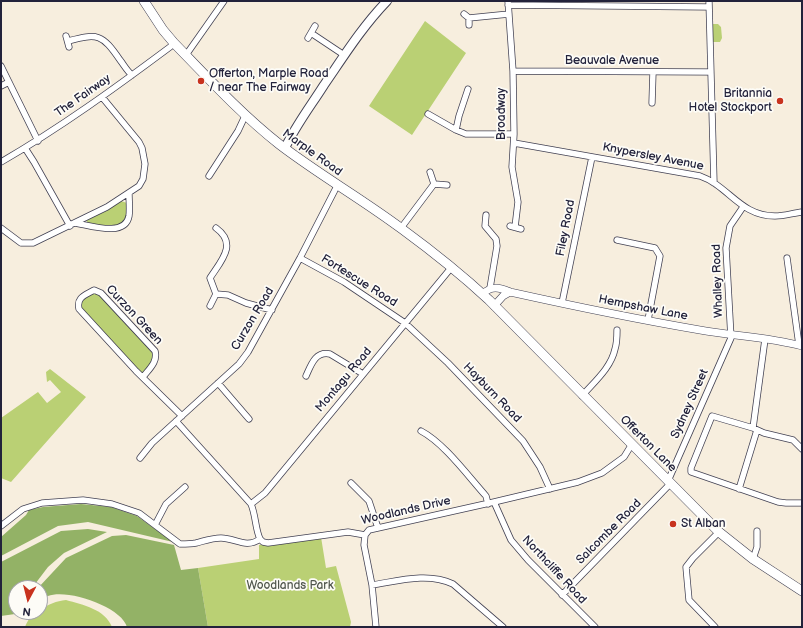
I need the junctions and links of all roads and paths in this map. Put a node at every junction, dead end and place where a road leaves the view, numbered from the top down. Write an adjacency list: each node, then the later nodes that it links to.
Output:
1 (144, 1): 12 (main road, Marple Road)
2 (224, 1): 14 (street)
3 (387, 1): 13 (main road)
4 (508, 3): 5 (street); 7 (street, Broadway)
5 (709, 4): 18 (street)
6 (464, 14): 8 (street)
7 (509, 14): 8 (street); 16 (street, Broadway)
8 (469, 18): 9 (street)
9 (469, 25)
10 (315, 26): 13 (street)
11 (68, 41): 19 (street)
12 (174, 43): 14 (main road, Marple Road); 19 (street, The Fairway)
13 (344, 55): 31 (main road)
14 (186, 56): 26 (main road, Marple Road)
15 (1, 66): 20 (street)
16 (513, 71): 17 (street, Beauvale Avenue); 28 (street, Broadway)
17 (653, 72): 18 (street, Beauvale Avenue); 24 (street)
18 (711, 72): 39 (street)
19 (132, 75): 23 (street, The Fairway)
20 (9, 82): 21 (street); 29 (street)
21 (1, 86)
22 (468, 89): 27 (street)
23 (102, 97): 29 (street, The Fairway); 41 (street)
24 (652, 103)
25 (428, 114): 27 (street)
26 (245, 116): 31 (main road, Marple Road); 36 (street)
27 (456, 130): 28 (street)
28 (514, 134): 30 (street, Broadway)
29 (38, 141): 32 (street, The Fairway)
30 (514, 143): 33 (street, Knypersley Avenue); 46 (street, Broadway)
31 (281, 146): 40 (main road, Marple Road)
32 (25, 148): 34 (street, The Fairway); 45 (street)
33 (592, 157): 39 (street, Knypersley Avenue); 58 (street, Filey Road)
34 (1, 162)
35 (430, 172): 37 (street)
36 (209, 176)
37 (434, 184): 38 (street); 49 (street)
38 (447, 184)
39 (714, 184): 42 (street, Knypersley Avenue)
40 (337, 186): 49 (main road, Marple Road); 51 (street, Curzon Road)
41 (129, 193): 45 (street); 45 (street)
42 (744, 207): 43 (street, Knypersley Avenue); 64 (street, Whalley Road)
43 (802, 212)
44 (486, 215): 54 (street)
45 (72, 224): 47 (street)
46 (516, 227)
47 (1, 228)
48 (216, 228): 56 (street)
49 (401, 228): 53 (main road, Marple Road)
50 (617, 240): 61 (street)
51 (300, 258): 60 (street, Curzon Road); 62 (street, Fortescue Road)
52 (787, 258): 66 (street)
53 (451, 268): 57 (main road, Marple Road); 62 (street, Montagu Road)
54 (490, 288): 55 (street, Hempshaw Lane); 57 (street)
55 (510, 292): 57 (street); 58 (street, Hempshaw Lane)
56 (216, 294): 59 (street); 60 (street)
57 (489, 300): 71 (main road, Offerton Lane)
58 (562, 303): 61 (street, Hempshaw Lane)
59 (210, 306)
60 (272, 310): 70 (street, Curzon Road)
61 (648, 320): 64 (street, Hempshaw Lane)
62 (405, 323): 67 (street, Montagu Road); 83 (street, Hayburn Road)
63 (617, 330): 71 (street)
64 (731, 335): 65 (street, Hempshaw Lane); 80 (street, Sydney Street)
65 (765, 339): 66 (street, Hempshaw Lane); 75 (street)
66 (800, 346)
67 (363, 374): 68 (street); 87 (street, Montagu Road)
68 (306, 376)
69 (142, 377): 69 (street, Curzon Green); 72 (street, Curzon Green)
70 (218, 383): 72 (street, Curzon Road); 73 (street)
71 (582, 396): 77 (main road, Offerton Lane)
72 (182, 416): 74 (street, Curzon Road)
73 (249, 419)
74 (176, 421): 79 (street, Curzon Road); 87 (street)
75 (755, 429): 78 (street); 84 (street); 84 (street)
76 (421, 431): 85 (street, Northcliffe Road)
77 (632, 444): 80 (main road, Offerton Lane); 83 (street, Woodlands Drive)
78 (802, 449)
79 (140, 458)
80 (669, 482): 92 (main road, Offerton Lane); 98 (street, Salcombe Road)
81 (351, 483): 90 (street)
82 (185, 487): 88 (street)
83 (550, 489): 85 (street, Woodlands Drive)
84 (739, 489): 86 (street)
85 (491, 503): 90 (street, Woodlands Drive); 98 (street, Northcliffe Road)
86 (802, 503)
87 (251, 504): 94 (street)
88 (155, 525): 89 (street, Woodlands Drive); 94 (street, Woodlands Drive)
89 (1, 526)
90 (378, 528): 93 (street, Woodlands Drive)
91 (757, 530): 95 (street)
92 (719, 532): 95 (main road, Offerton Lane); 102 (street)
93 (365, 535): 94 (street, Woodlands Drive); 96 (street)
94 (260, 539)
95 (753, 559): 97 (main road, Offerton Lane)
96 (372, 585): 99 (street); 100 (street)
97 (802, 591)
98 (562, 595): 101 (street, Northcliffe Road)
99 (376, 627)
100 (503, 627)
101 (595, 627)
102 (715, 627)

